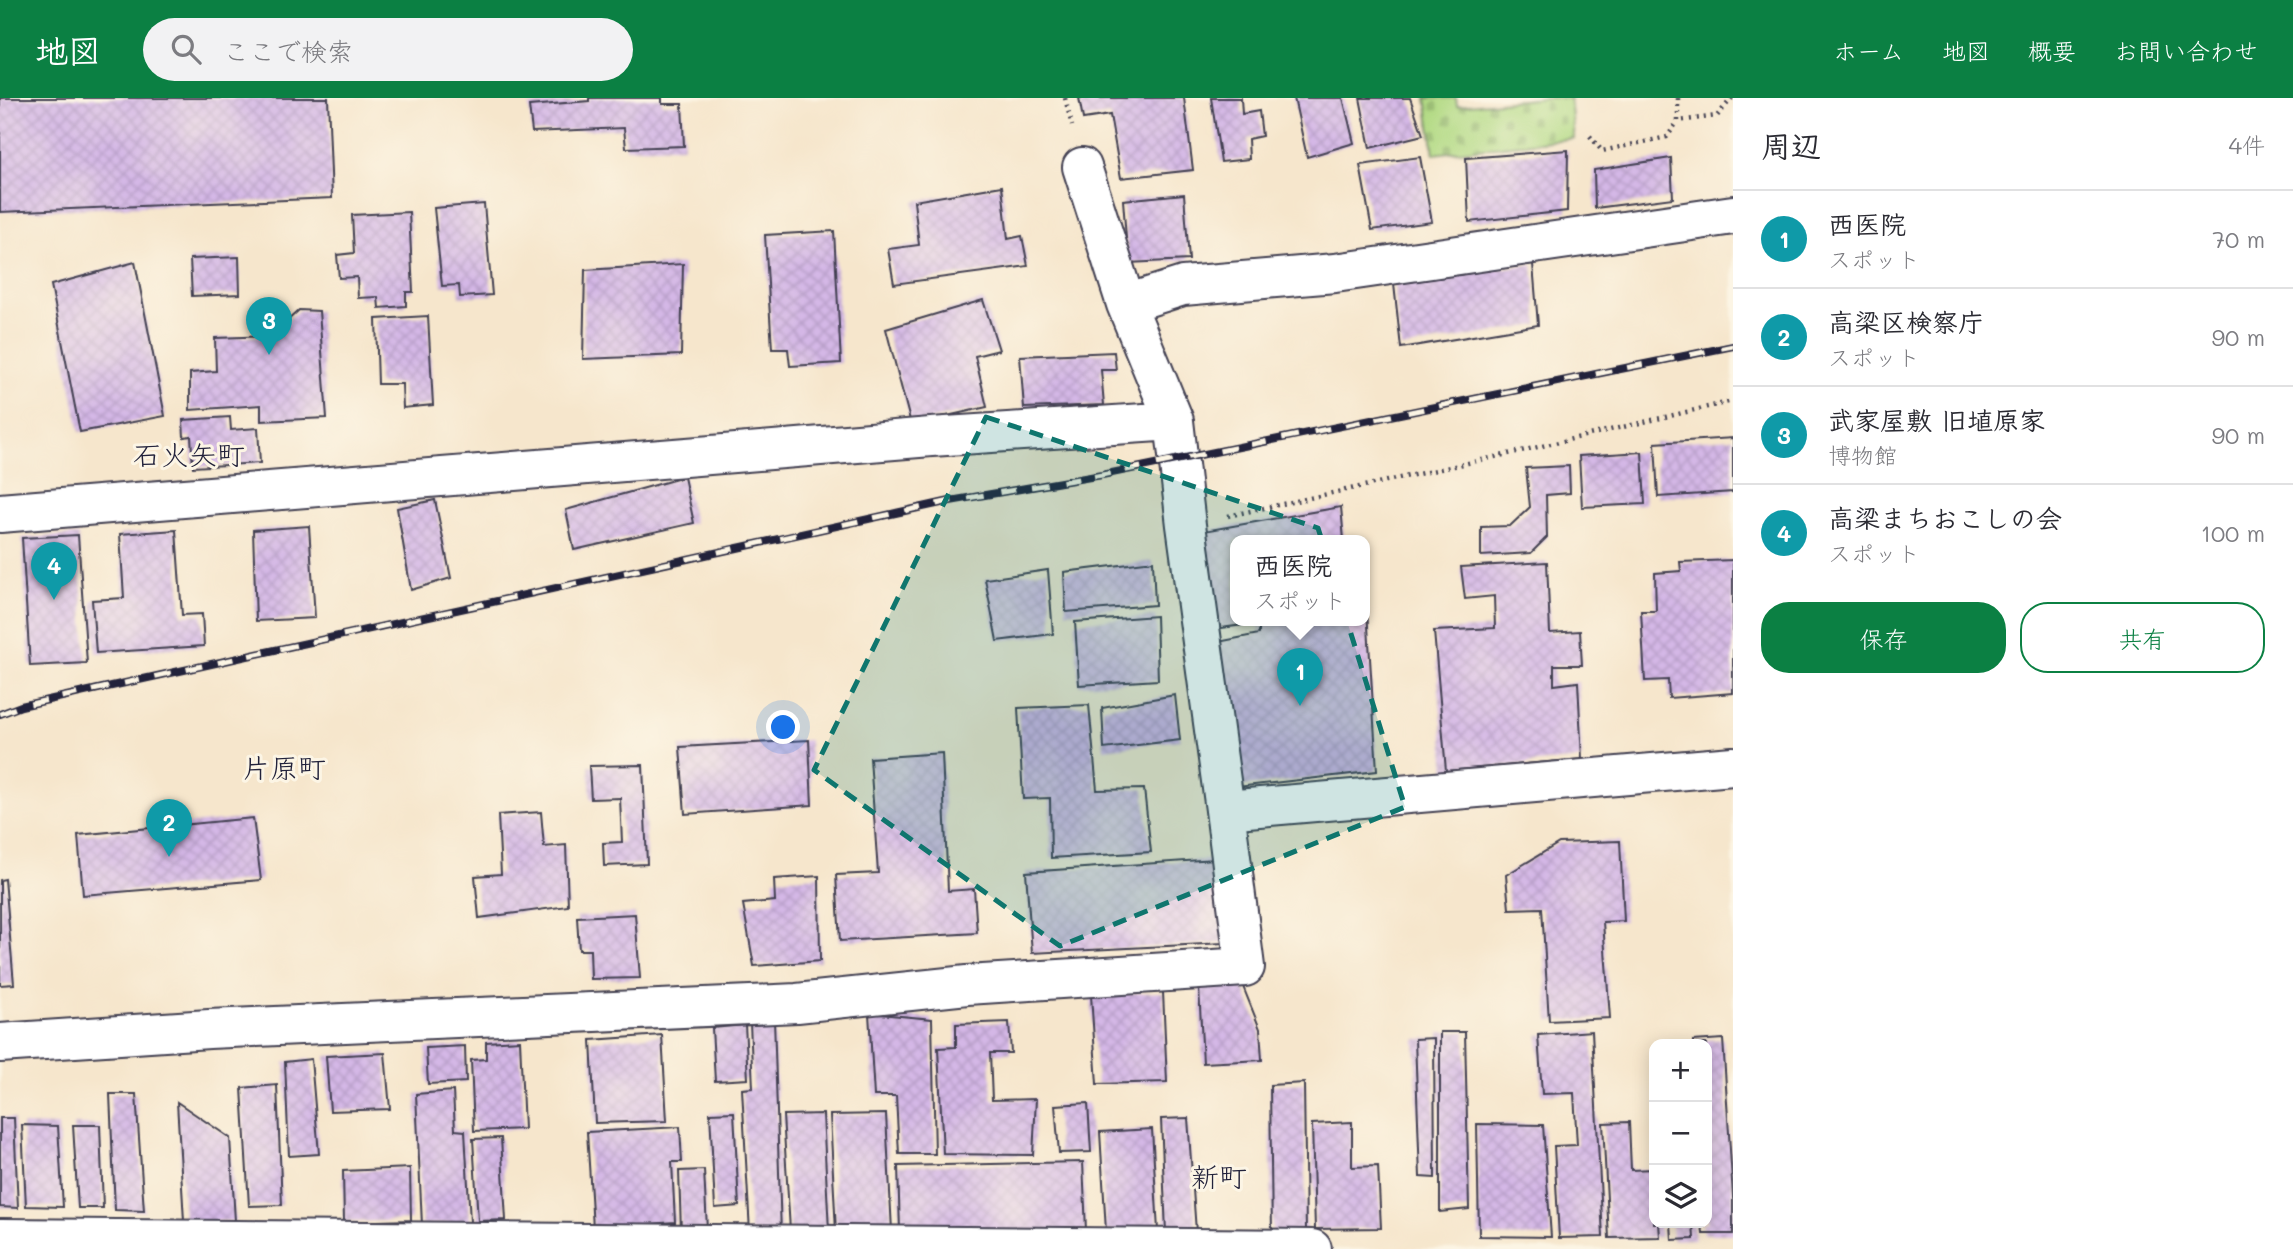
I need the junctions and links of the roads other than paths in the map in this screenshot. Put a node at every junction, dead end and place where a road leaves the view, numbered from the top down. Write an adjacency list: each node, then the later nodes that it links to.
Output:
1 (1082, 167): 3 (street)
2 (1733, 215): 3 (street)
3 (1126, 304): 4 (street)
4 (1174, 421): 5 (street); 7 (street)
5 (0, 513)
6 (1733, 766): 7 (street)
7 (1225, 810): 8 (street)
8 (0, 1043)
9 (0, 1238): 10 (street)
10 (1312, 1249)

